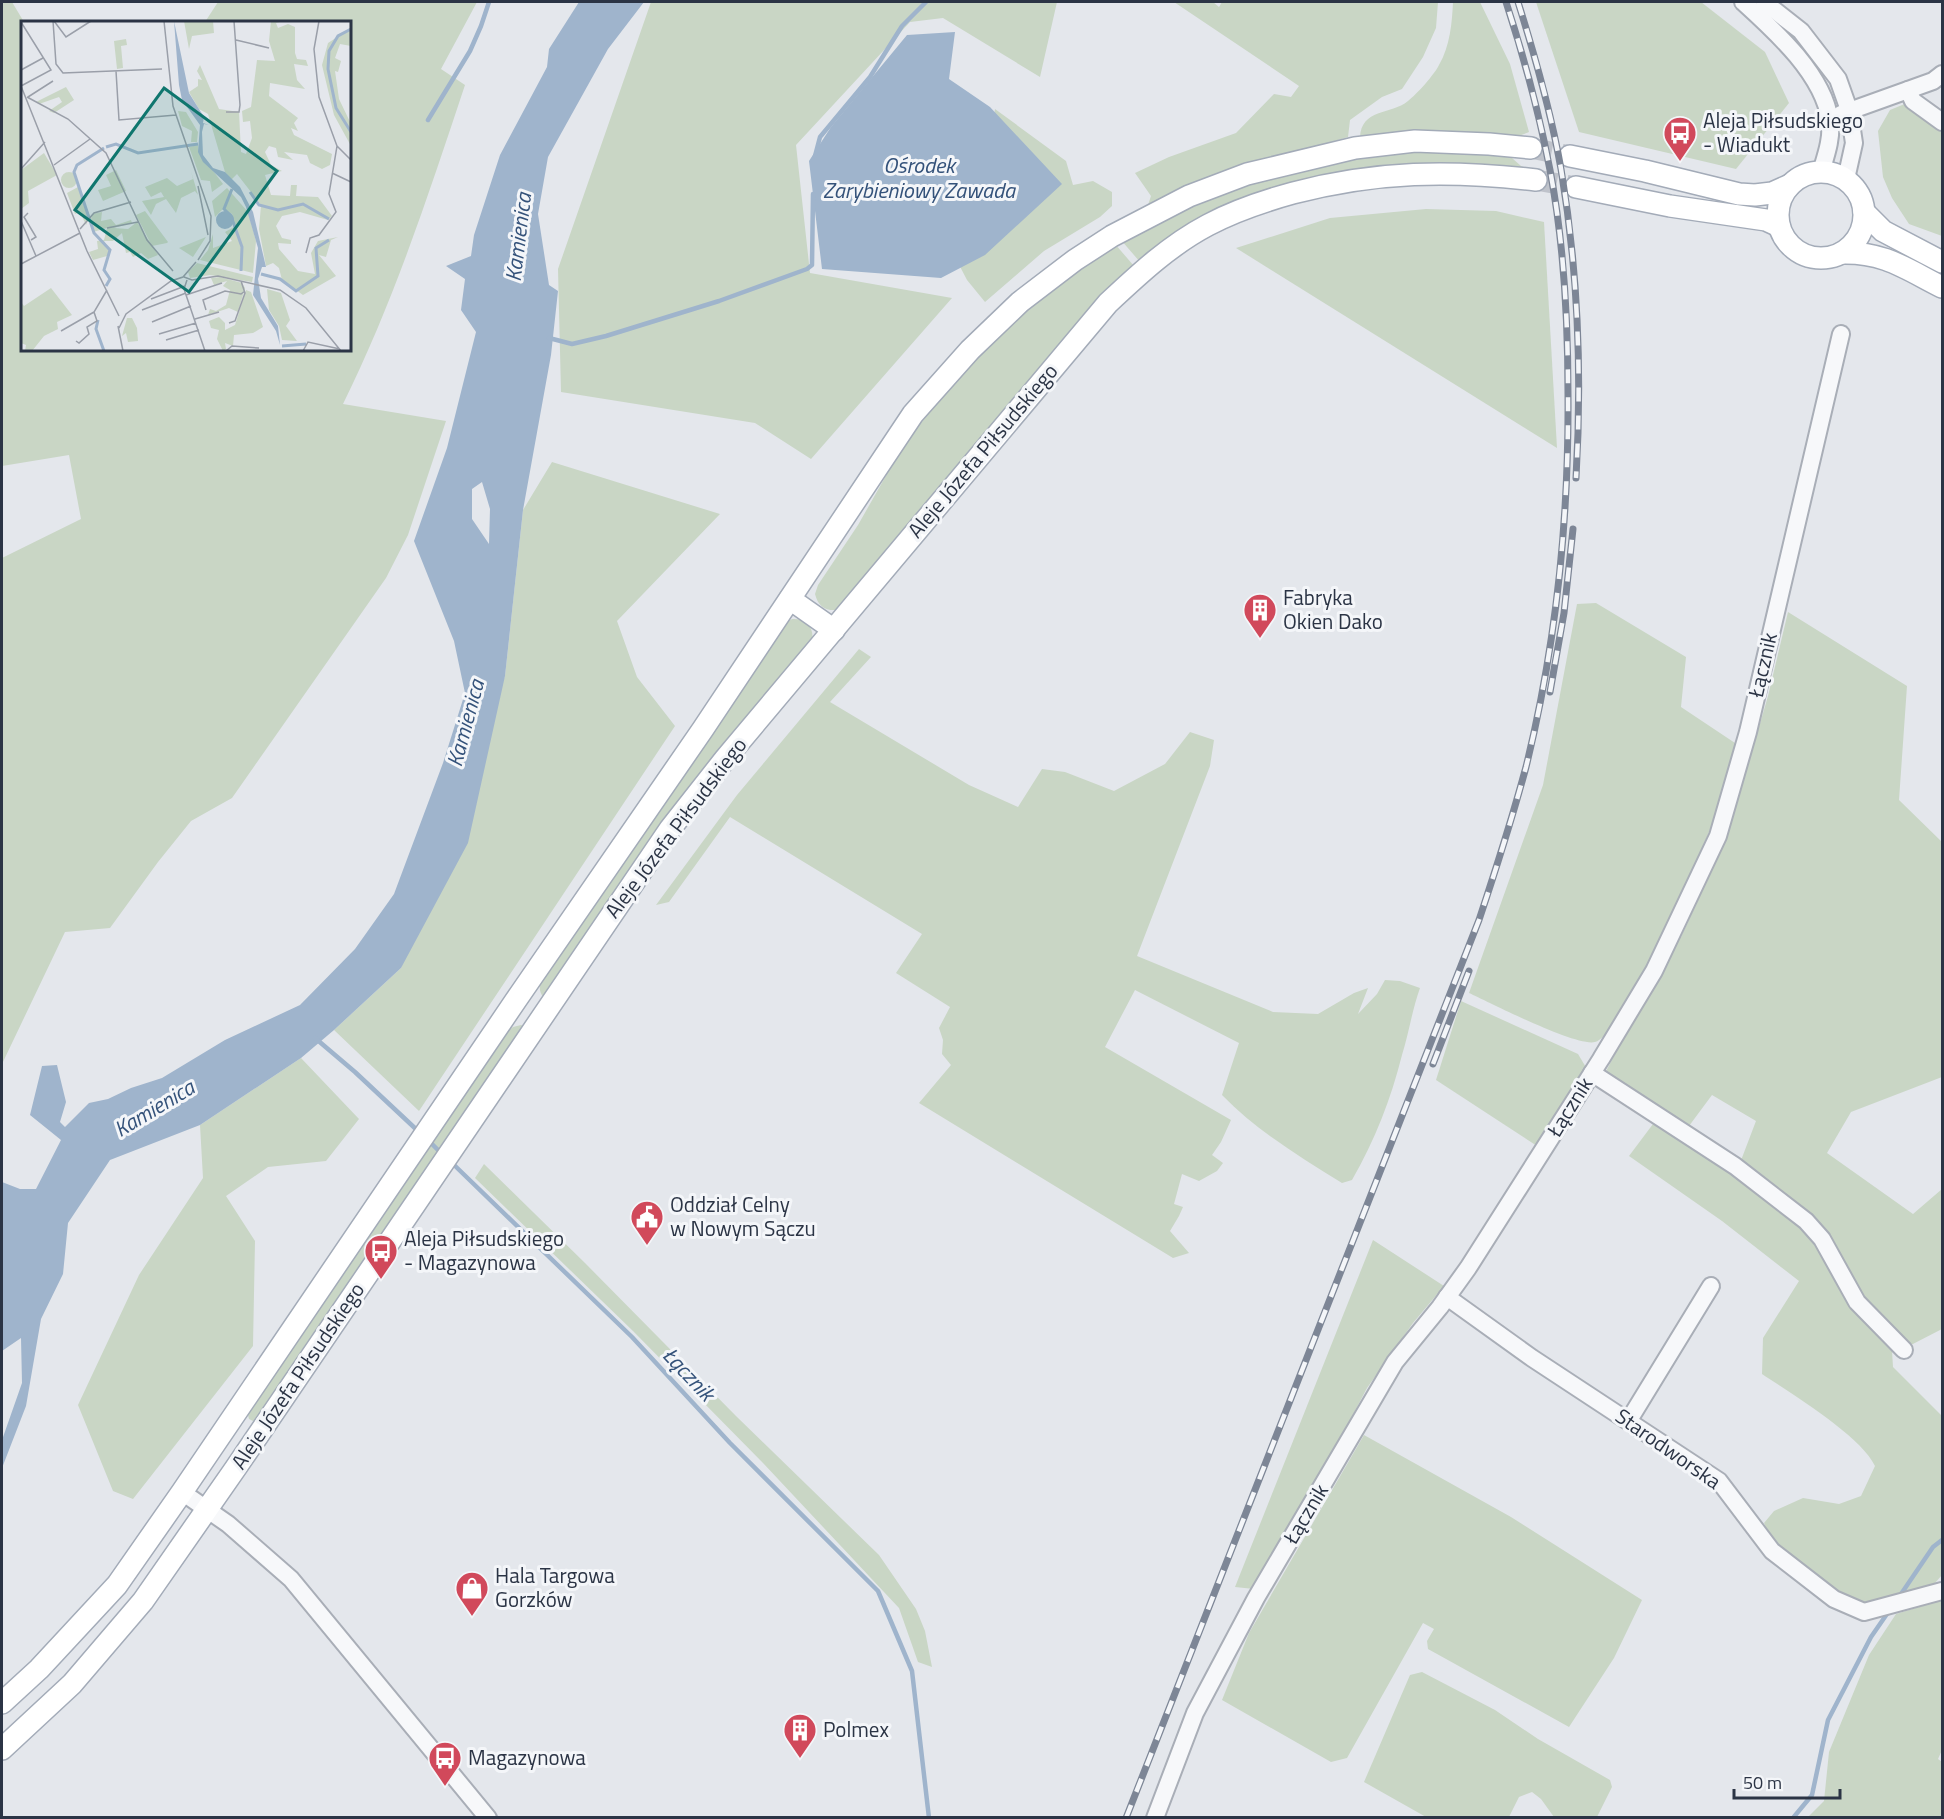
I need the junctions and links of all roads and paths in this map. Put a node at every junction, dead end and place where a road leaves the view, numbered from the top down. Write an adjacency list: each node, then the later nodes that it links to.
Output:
1 (1743, 2): 6 (street)
2 (1764, 2): 5 (street)
3 (1942, 74): 4 (street)
4 (1908, 90): 5 (street); 7 (street)
5 (1849, 110): 6 (street); 11 (street)
6 (1830, 120): 10 (street)
7 (1942, 122)
8 (1531, 148): 21 (main road, Aleje Józefa Piłsudskiego)
9 (1570, 156): 13 (main road)
10 (1821, 172): 11 (main road); 13 (main road)
11 (1846, 179): 15 (main road)
12 (1536, 180): 22 (main road, Aleje Józefa Piłsudskiego)
13 (1790, 185): 16 (main road)
14 (1576, 187): 16 (main road)
15 (1864, 212): 17 (main road); 18 (main road)
16 (1779, 226): 17 (main road)
17 (1842, 253): 19 (main road)
18 (1942, 262)
19 (1942, 287)
20 (1841, 334): 23 (street, Łącznik)
21 (790, 599): 22 (main road); 28 (main road, Aleje Józefa Piłsudskiego)
22 (834, 630): 29 (main road, Aleje Józefa Piłsudskiego)
23 (1592, 1073): 25 (street, Łącznik); 26 (street)
24 (1711, 1286): 27 (street)
25 (1447, 1297): 27 (street, Starodworska); 36 (street, Łącznik)
26 (1904, 1350)
27 (1629, 1420): 32 (street, Starodworska)
28 (229, 1423): 29 (main road); 30 (main road, Aleje Józefa Piłsudskiego)
29 (254, 1440): 31 (main road, Aleje Józefa Piłsudskiego)
30 (182, 1492): 31 (street); 33 (main road, Aleje Józefa Piłsudskiego)
31 (207, 1508): 34 (main road, Aleje Józefa Piłsudskiego); 35 (street)
32 (1942, 1590)
33 (2, 1703)
34 (2, 1749)
35 (488, 1818)
36 (1155, 1818)

